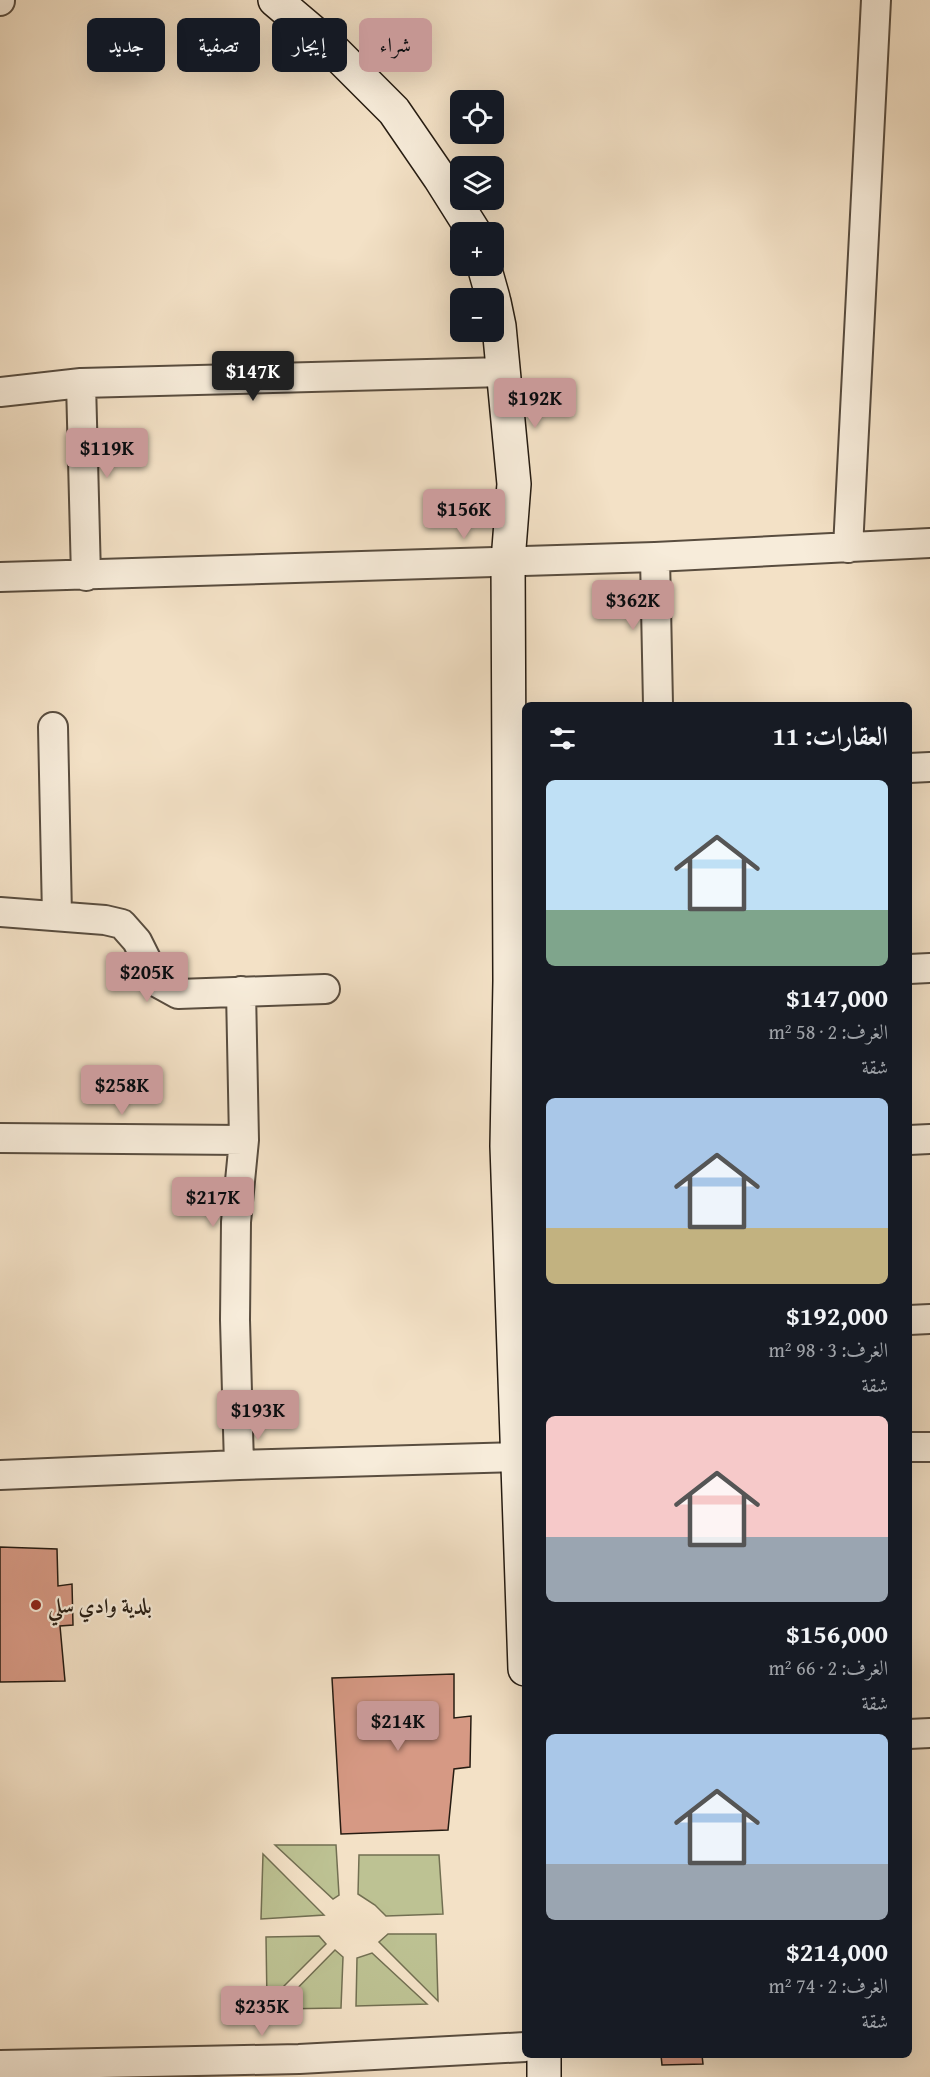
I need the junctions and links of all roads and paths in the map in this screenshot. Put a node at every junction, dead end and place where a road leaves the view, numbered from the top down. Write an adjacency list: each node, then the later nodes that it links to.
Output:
1 (275, 0): 3 (main road)
2 (876, 0): 9 (street)
3 (468, 222)
4 (501, 342): 5 (main road)
5 (504, 372): 6 (street); 11 (main road)
6 (81, 383): 7 (street); 12 (street)
7 (0, 392)
8 (930, 543): 9 (street)
9 (848, 548): 10 (street)
10 (655, 557): 11 (street); 14 (street)
11 (508, 561): 12 (street); 22 (main road)
12 (86, 576): 13 (street)
13 (0, 577)
14 (658, 702)
15 (53, 728): 19 (street)
16 (930, 767): 17 (street)
17 (912, 768)
18 (0, 912): 19 (street)
19 (57, 915): 24 (street)
20 (930, 968): 21 (street)
21 (912, 969)
22 (518, 981): 29 (main road)
23 (325, 989): 24 (street)
24 (241, 991): 27 (street)
25 (0, 1138): 27 (street)
26 (930, 1139): 28 (street)
27 (244, 1140): 35 (street)
28 (912, 1140)
29 (516, 1146): 34 (main road)
30 (930, 1319): 31 (street)
31 (912, 1320)
32 (930, 1447): 33 (street)
33 (912, 1448)
34 (518, 1457): 35 (street); 37 (main road)
35 (238, 1465): 36 (street)
36 (0, 1475)
37 (522, 1578)
38 (930, 1733): 39 (street)
39 (912, 1734)
40 (522, 2047): 42 (street)
41 (544, 2058): 43 (main road)
42 (0, 2066)
43 (544, 2077)

